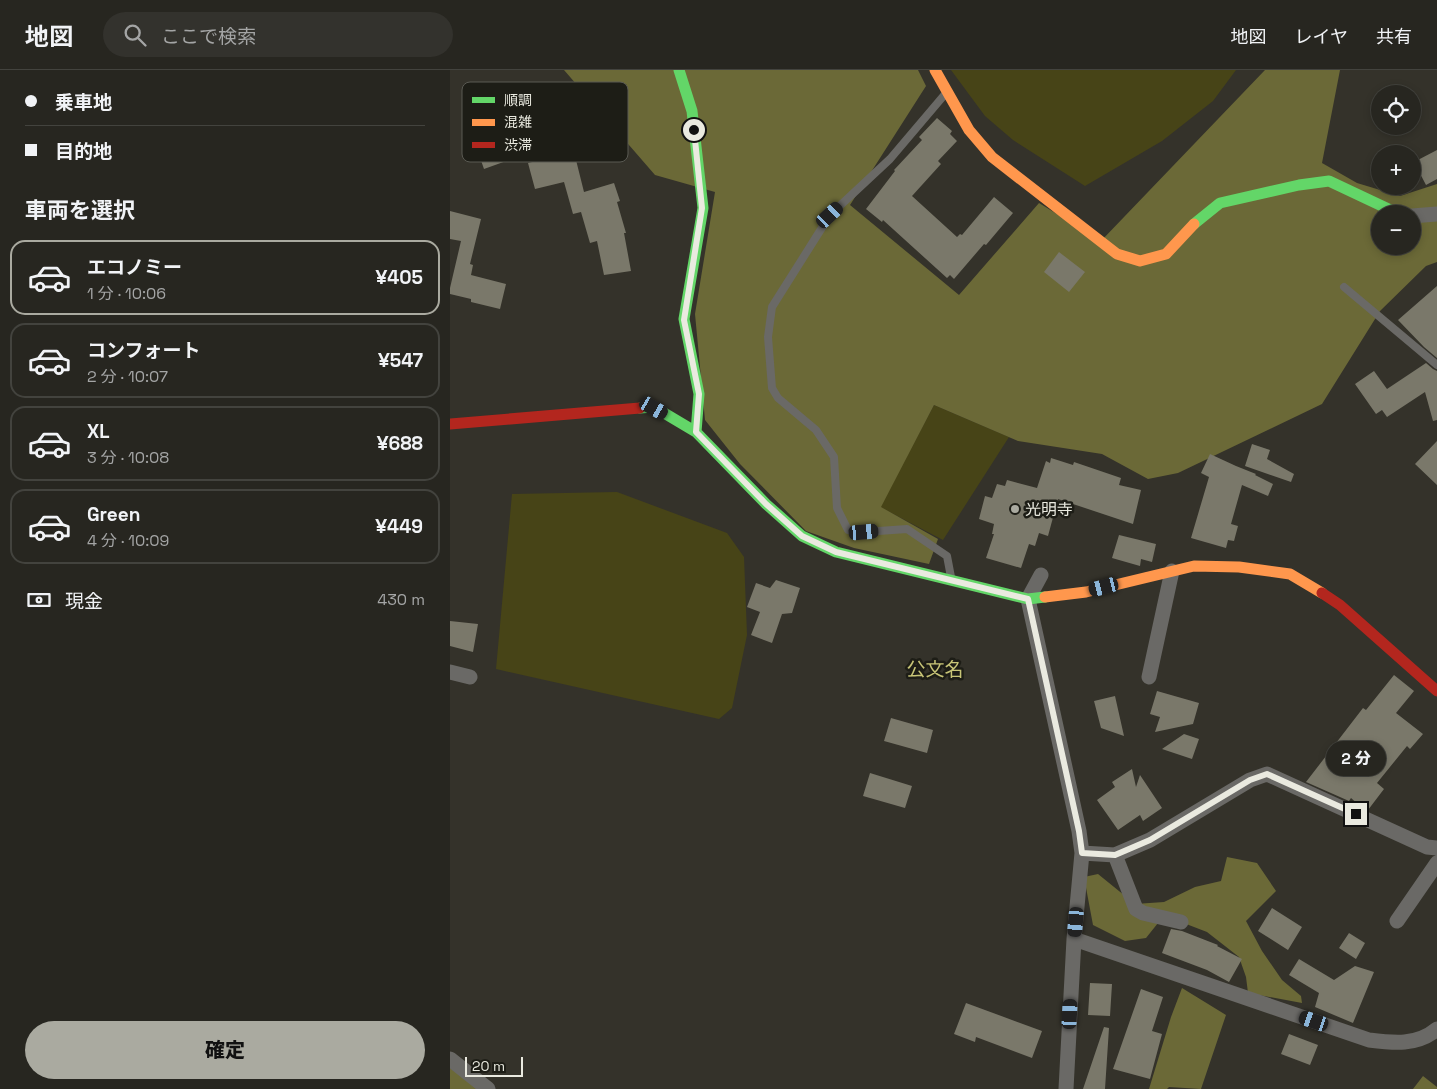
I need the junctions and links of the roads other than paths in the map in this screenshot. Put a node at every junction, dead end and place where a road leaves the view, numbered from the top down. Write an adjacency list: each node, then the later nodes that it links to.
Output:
1 (679, 70): 10 (street)
2 (935, 70): 3 (street)
3 (948, 91): 4 (street); 13 (lane)
4 (1380, 205)
5 (1437, 214): 6 (street)
6 (1421, 215)
7 (1344, 287): 8 (lane)
8 (1437, 365)
9 (450, 424): 10 (street)
10 (696, 432): 13 (street)
11 (1172, 571): 14 (street); 17 (street); 18 (street)
12 (1041, 575): 14 (street)
13 (951, 580): 14 (street)
14 (1028, 599): 20 (street)
15 (450, 672): 16 (street)
16 (470, 677)
17 (1149, 677)
18 (1437, 691)
19 (1437, 848): 21 (street)
20 (1082, 853): 21 (street); 25 (street)
21 (1115, 855): 24 (street)
22 (1437, 863): 23 (street)
23 (1397, 921)
24 (1181, 922)
25 (1074, 939): 26 (street); 29 (street)
26 (1437, 1029)
27 (450, 1059): 28 (street)
28 (488, 1089)
29 (1066, 1089)

